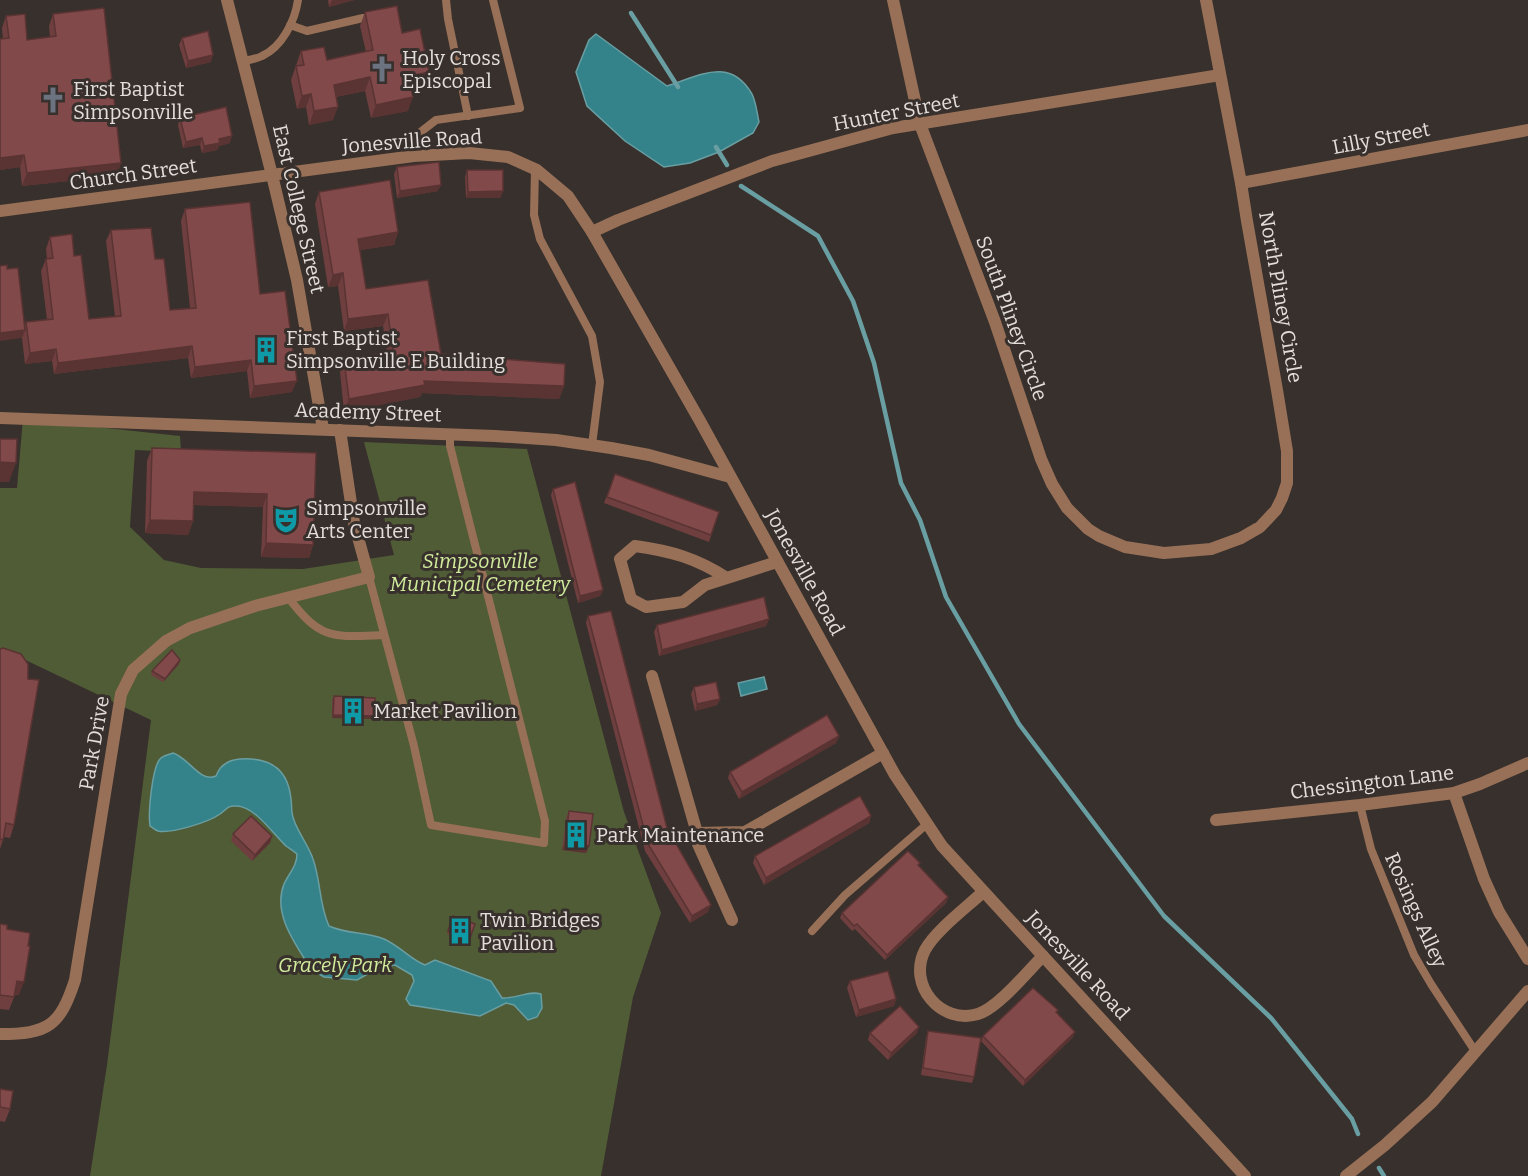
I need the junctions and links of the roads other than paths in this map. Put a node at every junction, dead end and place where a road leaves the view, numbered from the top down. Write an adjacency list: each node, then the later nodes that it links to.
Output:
1 (227, 0): 9 (street, East College Street)
2 (298, 0): 8 (lane)
3 (446, 0): 11 (lane)
4 (493, 0): 11 (lane)
5 (893, 0): 12 (street, South Pliney Circle)
6 (1206, 0): 10 (street, North Pliney Circle)
7 (363, 18): 8 (lane)
8 (290, 25): 9 (lane)
9 (243, 61): 16 (street, East College Street)
10 (1220, 75): 12 (street, Hunter Street); 17 (street, North Pliney Circle)
11 (468, 116): 14 (lane)
12 (920, 124): 19 (street, Hunter Street); 26 (street, South Pliney Circle)
13 (1528, 130): 17 (street, Lilly Street)
14 (414, 156): 15 (street, Jonesville Road); 16 (street, Jonesville Road)
15 (535, 169): 19 (street, Jonesville Road); 24 (lane)
16 (272, 175): 18 (street, Church Street); 21 (street, East College Street)
17 (1241, 183): 26 (street, North Pliney Circle)
18 (0, 211)
19 (592, 232): 25 (street, Jonesville Road)
20 (0, 418): 21 (street, Academy Street)
21 (323, 429): 22 (street, Academy Street)
22 (340, 430): 23 (street, Academy Street); 28 (street)
23 (450, 434): 24 (street, Academy Street); 31 (lane)
24 (592, 445): 25 (street, Academy Street)
25 (730, 477): 27 (street, Jonesville Road)
26 (1197, 551)
27 (777, 562): 29 (street); 33 (street, Jonesville Road)
28 (369, 577): 30 (street, Park Drive); 31 (lane)
29 (727, 578): 29 (street)
30 (288, 597): 31 (lane); 46 (street, Park Drive)
31 (384, 635)
32 (652, 676): 39 (street)
33 (883, 753): 38 (street, Jonesville Road); 39 (street)
34 (1528, 763): 35 (street, Chessington Lane)
35 (1454, 793): 36 (street, Chessington Lane); 44 (street)
36 (1360, 805): 37 (street, Chessington Lane); 47 (lane, Rosings Alley)
37 (1216, 820)
38 (927, 824): 40 (street, Jonesville Road); 42 (lane)
39 (697, 833): 41 (street)
40 (983, 892): 43 (street, Jonesville Road); 43 (street)
41 (732, 920)
42 (812, 931)
43 (1043, 956): 48 (street, Jonesville Road)
44 (1528, 959)
45 (1528, 991): 47 (street)
46 (0, 1035)
47 (1475, 1051): 49 (street)
48 (1245, 1176)
49 (1346, 1176)

